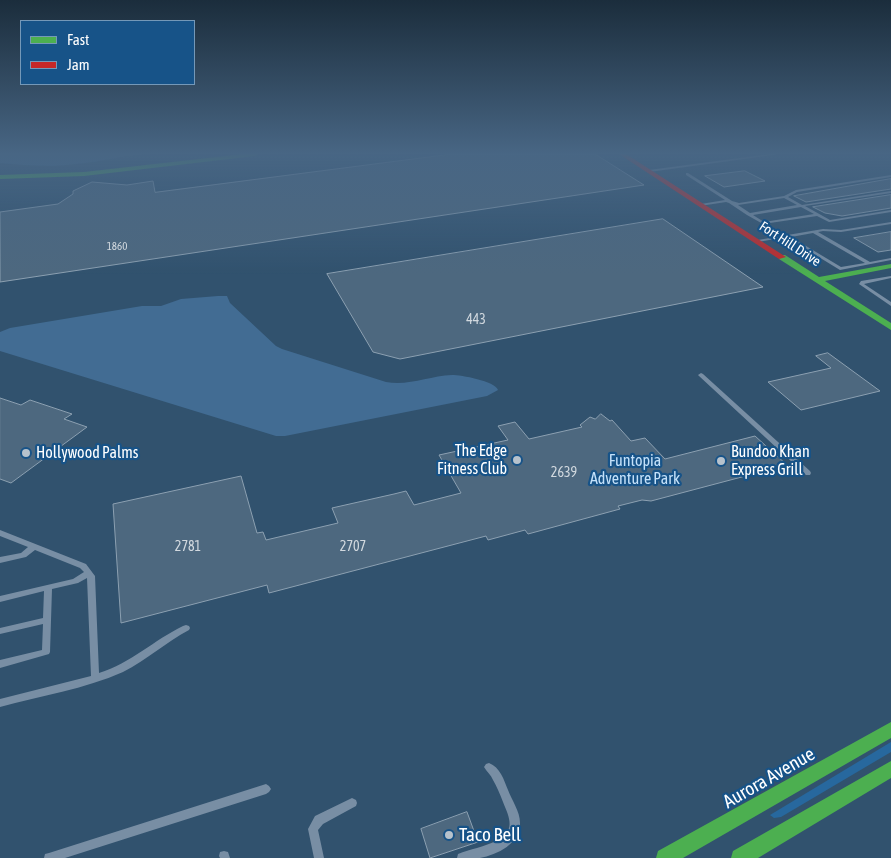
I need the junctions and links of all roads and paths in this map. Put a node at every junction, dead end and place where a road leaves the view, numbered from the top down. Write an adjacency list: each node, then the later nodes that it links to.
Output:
1 (684, 194): 7 (street, Fort Hill Drive)
2 (719, 194): 6 (lane)
3 (790, 194): 5 (lane)
4 (878, 194): 8 (lane)
5 (785, 197): 6 (lane); 8 (lane)
6 (726, 201): 7 (lane); 10 (lane)
7 (701, 205): 15 (street, Fort Hill Drive)
8 (802, 206): 10 (lane); 11 (lane)
9 (891, 211): 11 (lane)
10 (748, 214): 11 (lane)
11 (818, 215)
12 (891, 223): 13 (lane)
13 (815, 232): 14 (lane); 17 (lane)
14 (787, 236): 15 (lane); 17 (lane)
15 (758, 241): 20 (street, Fort Hill Drive)
16 (891, 259): 17 (lane)
17 (869, 263)
18 (891, 266): 20 (street)
19 (891, 277): 21 (lane)
20 (818, 280): 22 (street, Fort Hill Drive)
21 (891, 304)
22 (891, 327)
23 (701, 375): 24 (lane)
24 (808, 473)
25 (0, 533): 26 (lane)
26 (34, 547): 27 (lane); 28 (lane)
27 (0, 560)
28 (89, 573): 29 (lane); 35 (lane)
29 (48, 587): 30 (lane); 31 (lane)
30 (0, 599)
31 (47, 620): 33 (lane); 34 (lane)
32 (186, 628): 35 (lane)
33 (0, 631)
34 (0, 664)
35 (95, 677): 36 (lane)
36 (0, 703)
37 (891, 729): 45 (street, Aurora Avenue)
38 (488, 767): 44 (lane)
39 (891, 769): 46 (street)
40 (266, 790): 42 (lane)
41 (352, 803): 43 (lane)
42 (49, 858)
43 (319, 858)
44 (462, 858)
45 (665, 858)
46 (740, 858)

